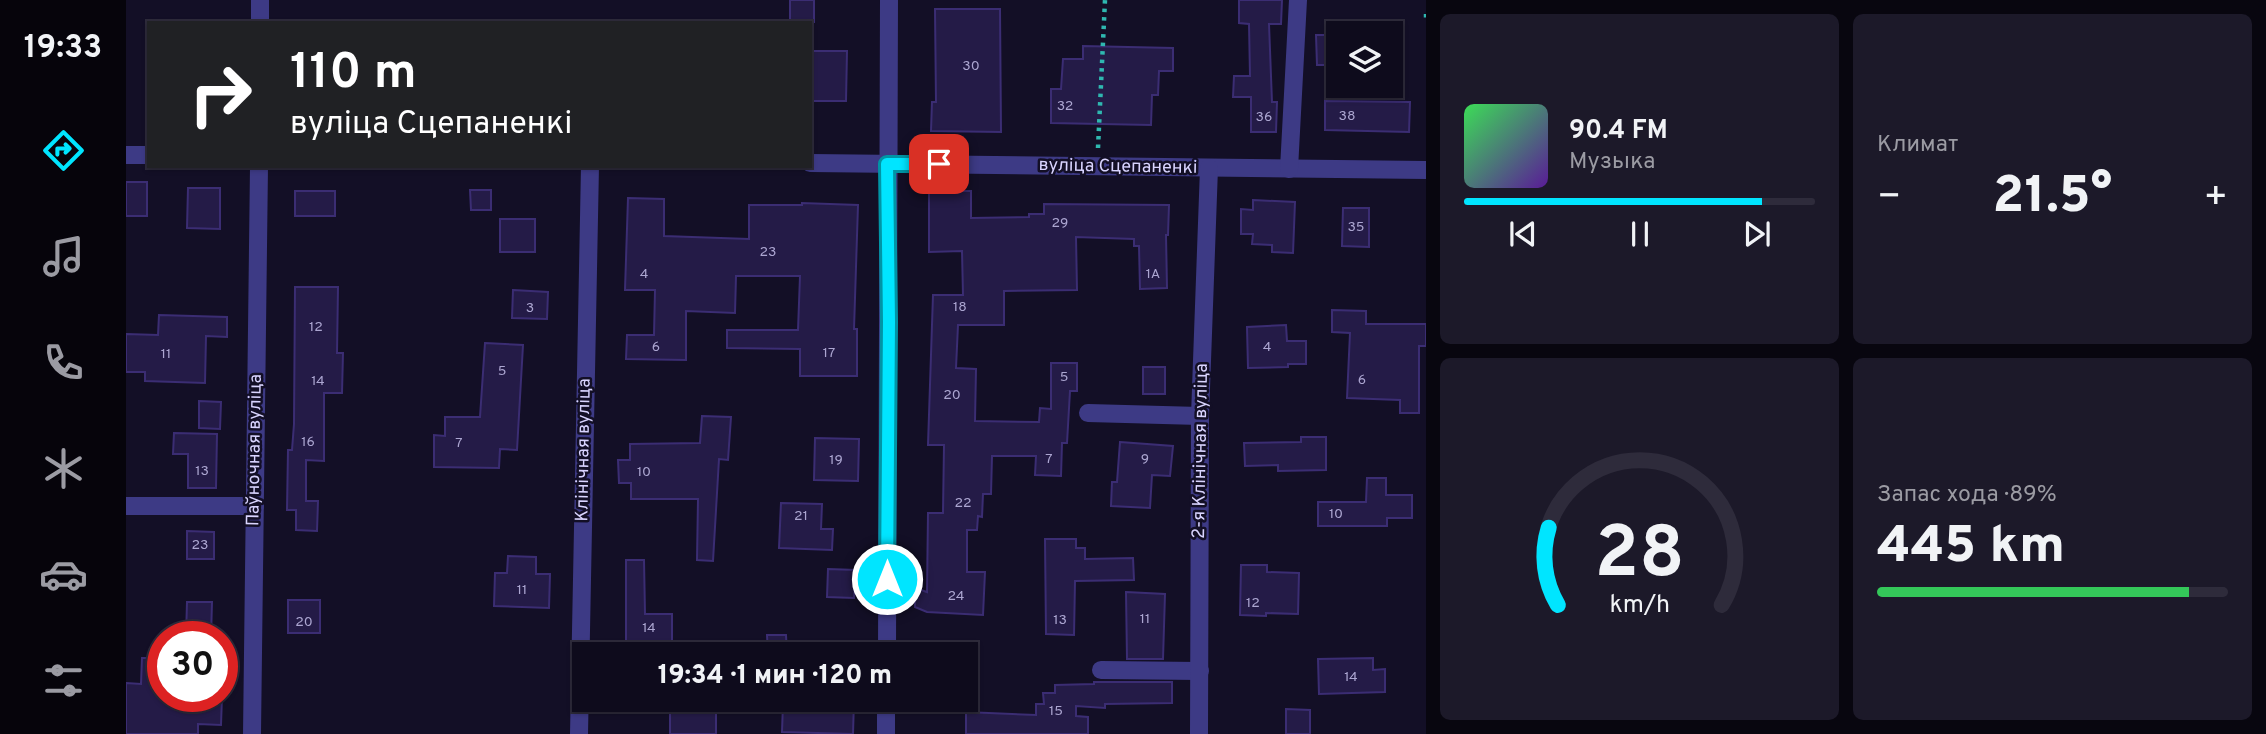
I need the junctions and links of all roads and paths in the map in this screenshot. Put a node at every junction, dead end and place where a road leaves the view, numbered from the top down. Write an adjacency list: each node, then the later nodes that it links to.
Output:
1 (260, 0): 5 (street)
2 (889, 0): 9 (street)
3 (1105, 0): 10 (path)
4 (1298, 0): 14 (street)
5 (260, 21)
6 (126, 155): 7 (street)
7 (147, 155)
8 (812, 163): 9 (street, вуліца Сцепаненкі)
9 (887, 164): 10 (street, вуліца Сцепаненкі); 20 (street)
10 (1097, 166): 13 (street, вуліца Сцепаненкі)
11 (258, 168): 19 (street, Паўночная вуліца)
12 (590, 168): 25 (street, Клінічная вуліца)
13 (1209, 168): 14 (street, вуліца Сцепаненкі); 17 (street, 2-я Клінічная вуліца)
14 (1289, 169): 15 (street, вуліца Сцепаненкі)
15 (1426, 170)
16 (1088, 413): 17 (street)
17 (1200, 416): 22 (street, 2-я Клінічная вуліца)
18 (126, 506): 19 (street)
19 (255, 506): 24 (street, Паўночная вуліца)
20 (887, 642)
21 (1101, 670): 22 (street)
22 (1200, 671): 27 (street, 2-я Клінічная вуліца)
23 (886, 712): 26 (street)
24 (252, 734)
25 (579, 734)
26 (886, 734)
27 (1199, 734)

